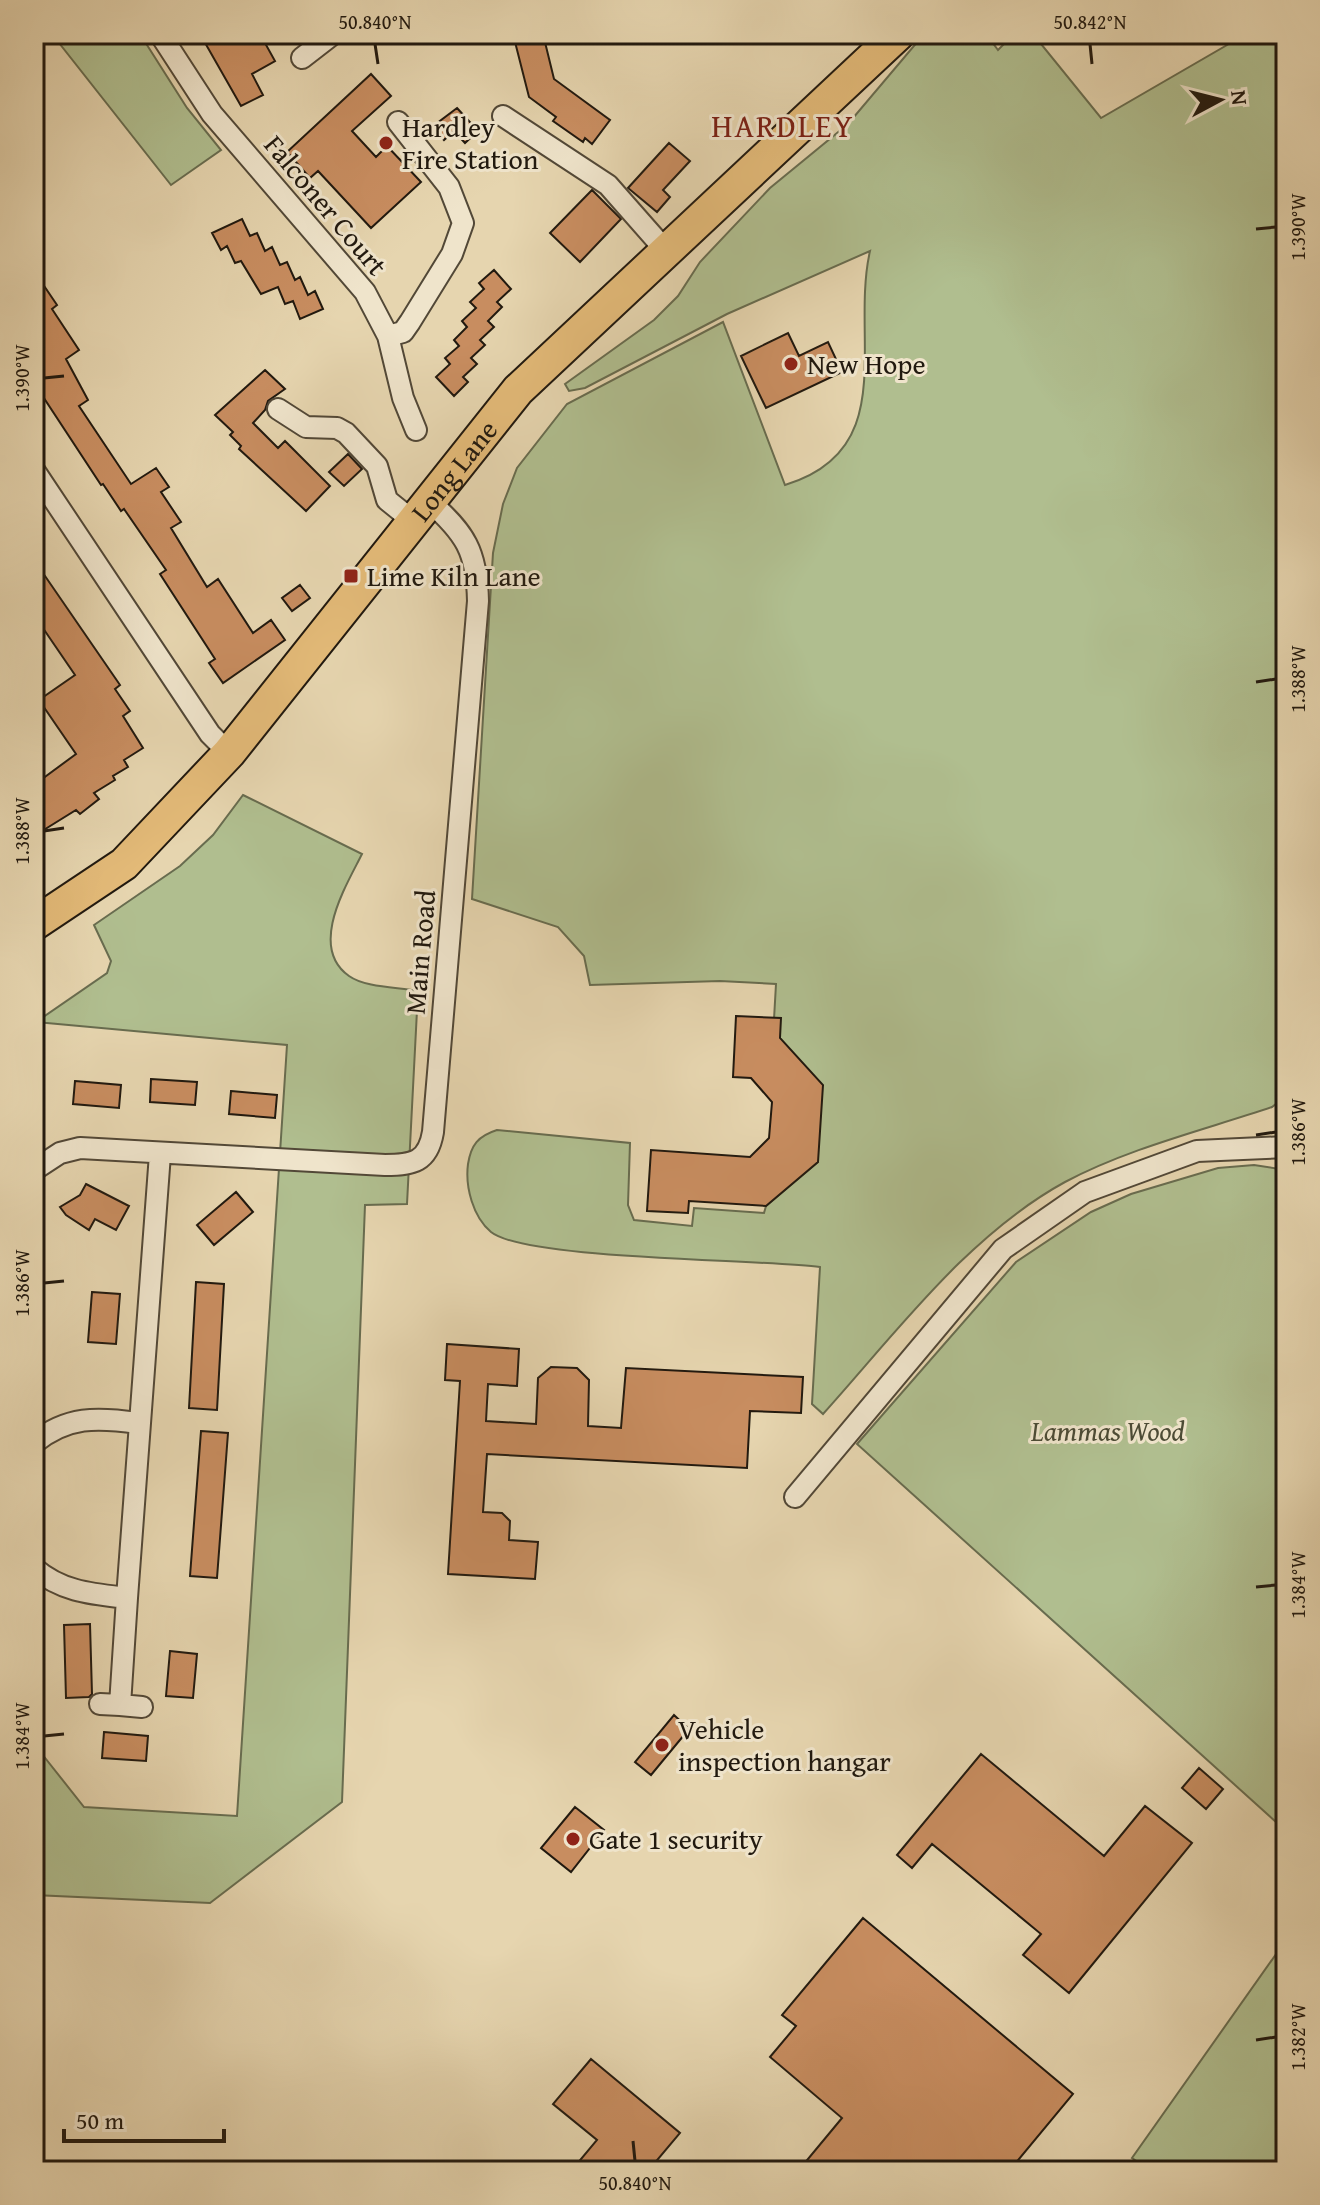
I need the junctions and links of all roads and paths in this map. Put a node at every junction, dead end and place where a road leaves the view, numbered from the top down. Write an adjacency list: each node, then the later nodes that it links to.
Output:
1 (160, 34): 8 (street, Falconer Court)
2 (333, 34): 4 (street)
3 (898, 34): 7 (main road, Long Lane)
4 (302, 58)
5 (503, 116): 7 (street)
6 (398, 122): 8 (street)
7 (667, 252): 12 (main road, Long Lane)
8 (388, 336): 10 (street, Falconer Court)
9 (278, 409): 12 (street)
10 (416, 430)
11 (34, 470): 13 (street)
12 (421, 511): 13 (main road, Long Lane); 16 (street, Main Road)
13 (229, 753): 14 (main road, Long Lane)
14 (34, 924)
15 (1286, 1147): 20 (street)
16 (160, 1154): 17 (street); 18 (street)
17 (34, 1170)
18 (138, 1423): 19 (street); 22 (street)
19 (34, 1443)
20 (795, 1497)
21 (34, 1568): 22 (street)
22 (127, 1598): 23 (street)
23 (142, 1707)

